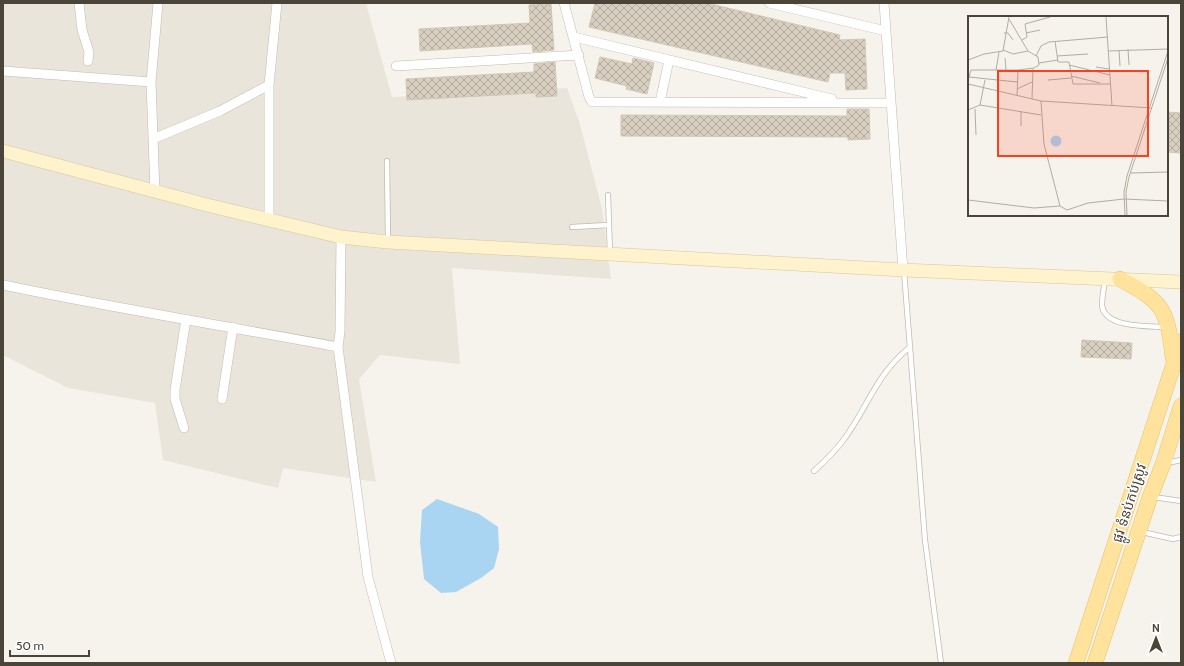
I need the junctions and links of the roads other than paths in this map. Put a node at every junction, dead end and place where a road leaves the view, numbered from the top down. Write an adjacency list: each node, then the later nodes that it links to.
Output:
1 (79, 3): 11 (street)
2 (158, 3): 14 (street)
3 (277, 3): 15 (street)
4 (564, 3): 8 (street)
5 (769, 3): 7 (street)
6 (884, 3): 7 (street)
7 (886, 31): 18 (street)
8 (574, 37): 9 (street); 10 (street)
9 (579, 55): 12 (street); 16 (street)
10 (669, 60): 16 (street); 17 (street)
11 (88, 61)
12 (396, 66)
13 (3, 71): 14 (street)
14 (152, 82): 19 (street)
15 (269, 85): 19 (street); 24 (street)
16 (660, 102): 17 (street)
17 (847, 102): 18 (street)
18 (891, 102): 30 (street)
19 (153, 139): 22 (street)
20 (3, 151): 22 (main road)
21 (387, 161): 28 (lane)
22 (155, 192): 24 (main road)
23 (608, 194): 25 (lane)
24 (269, 220): 27 (main road)
25 (609, 225): 26 (lane); 29 (lane)
26 (572, 227)
27 (341, 237): 28 (main road); 38 (street)
28 (388, 242): 29 (main road)
29 (610, 253): 30 (main road)
30 (904, 270): 31 (main road); 39 (lane)
31 (1113, 279): 32 (main road); 36 (main road); 36 (lane)
32 (1181, 282)
33 (3, 285): 34 (street)
34 (186, 319): 35 (street); 43 (street)
35 (233, 328): 38 (street); 41 (street)
36 (1170, 328): 40 (main road)
37 (1181, 342): 40 (main road, ផ្លូវ ទំនប់កប់ស្រូវ)
38 (338, 347): 51 (street)
39 (910, 347): 46 (lane); 52 (lane)
40 (1174, 364): 53 (main road, ផ្លូវ ទំនប់កប់ស្រូវ)
41 (222, 399)
42 (1181, 406): 45 (main road, ផ្លូវ ទំនប់កប់ស្រូវ)
43 (184, 428)
44 (1181, 460): 45 (lane)
45 (1163, 464): 47 (main road, ផ្លូវ ទំនប់កប់ស្រូវ)
46 (814, 471)
47 (1150, 497): 48 (lane); 49 (main road, ផ្លូវ ទំនប់កប់ស្រូវ)
48 (1181, 501)
49 (1139, 531): 50 (lane); 54 (main road, ផ្លូវ ទំនប់កប់ស្រូវ)
50 (1181, 537)
51 (391, 663)
52 (941, 663)
53 (1076, 663)
54 (1095, 663)

